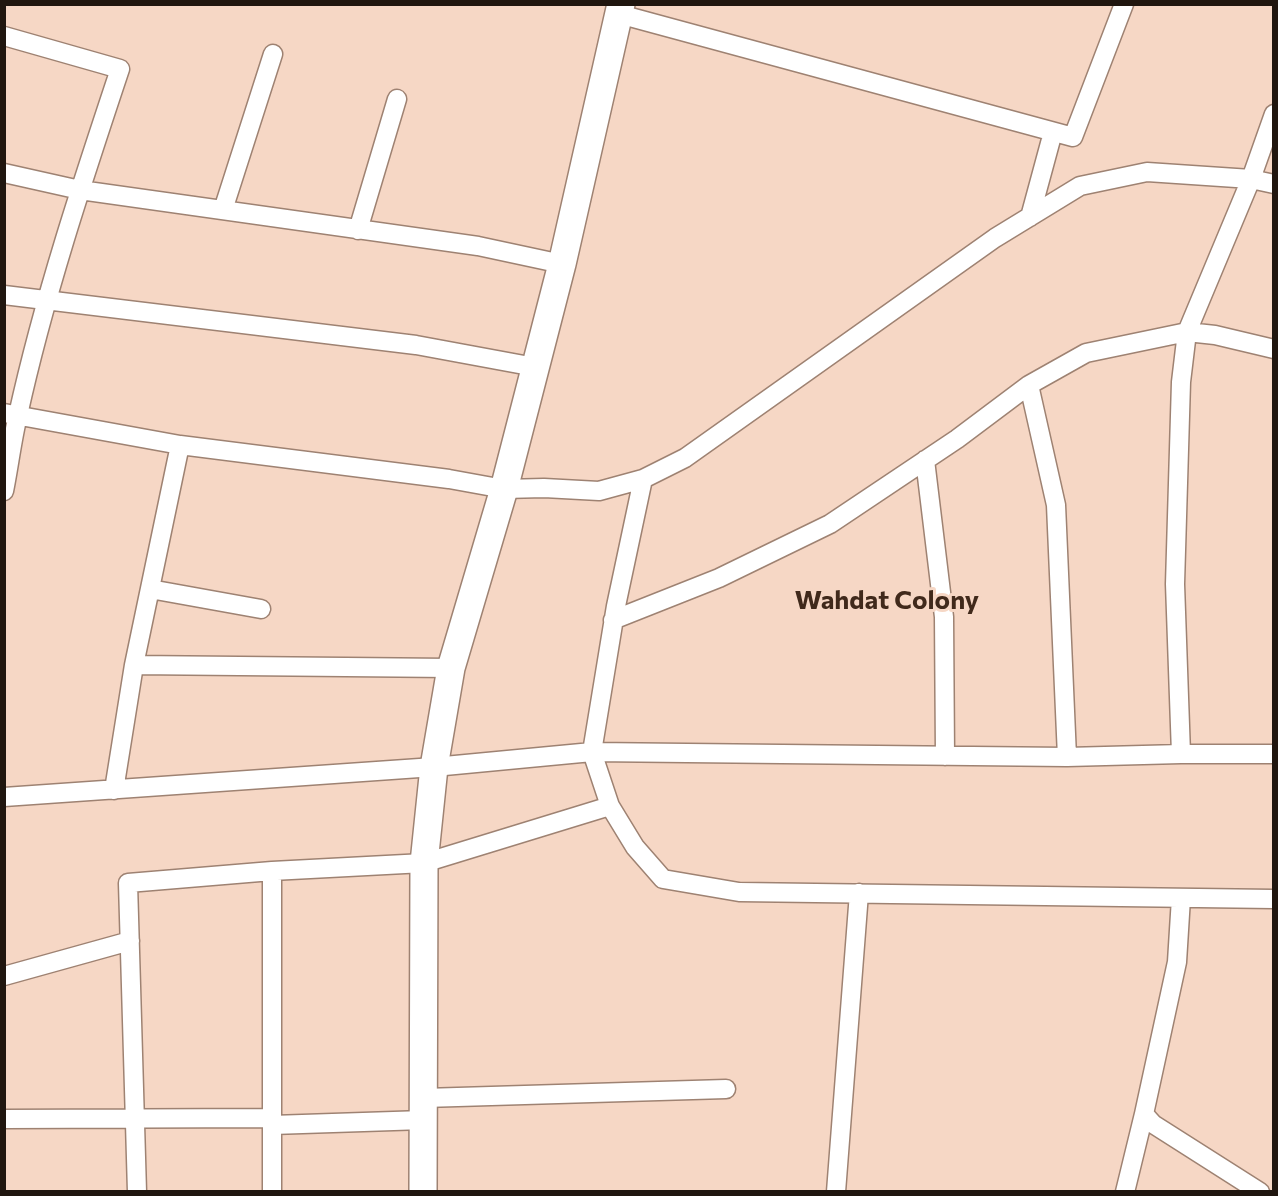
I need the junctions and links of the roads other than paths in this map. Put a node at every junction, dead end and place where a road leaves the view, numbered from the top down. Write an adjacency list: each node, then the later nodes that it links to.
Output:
1 (1124, 4): 7 (street)
2 (620, 9): 7 (street); 15 (street)
3 (4, 36): 11 (street)
4 (273, 54): 12 (street)
5 (397, 99): 14 (street)
6 (1274, 114): 9 (street)
7 (1053, 132): 13 (street)
8 (4, 173): 11 (street)
9 (1251, 179): 10 (street); 13 (street); 18 (street)
10 (1274, 184)
11 (80, 190): 12 (street); 17 (street)
12 (223, 210): 14 (street)
13 (1030, 217): 25 (street)
14 (358, 230): 15 (street)
15 (562, 264): 20 (street)
16 (4, 295): 17 (street)
17 (46, 301): 20 (street); 22 (street)
18 (1186, 332): 19 (street); 21 (street); 34 (street)
19 (1274, 349)
20 (535, 367): 26 (street)
21 (1029, 385): 24 (street); 37 (street)
22 (11, 414): 23 (street); 27 (street)
23 (180, 445): 26 (street); 28 (street)
24 (925, 460): 30 (street); 36 (street)
25 (643, 480): 26 (street); 30 (street)
26 (504, 489): 32 (street)
27 (4, 491)
28 (150, 589): 29 (street); 31 (street)
29 (261, 609)
30 (614, 620): 33 (street)
31 (134, 665): 32 (street); 39 (street)
32 (451, 668): 38 (street)
33 (592, 752): 36 (street); 38 (street); 41 (street)
34 (1181, 754): 35 (street); 37 (street)
35 (1274, 754)
36 (945, 756): 37 (street)
37 (1067, 757)
38 (434, 767): 39 (street); 42 (street)
39 (114, 789): 40 (street)
40 (4, 797)
41 (610, 806): 42 (street); 44 (street)
42 (424, 864): 43 (street); 50 (street)
43 (272, 870): 47 (street); 54 (street)
44 (859, 893): 45 (street); 58 (street)
45 (1181, 898): 46 (street); 51 (street)
46 (1274, 899)
47 (130, 941): 48 (street); 53 (street)
48 (4, 976)
49 (726, 1089): 50 (street)
50 (424, 1109): 54 (street); 57 (street)
51 (1144, 1114): 59 (street); 60 (street)
52 (4, 1119): 53 (street)
53 (135, 1120): 54 (street); 55 (street)
54 (272, 1121): 56 (street)
55 (137, 1191)
56 (272, 1191)
57 (423, 1191)
58 (836, 1191)
59 (1125, 1191)
60 (1260, 1191)

